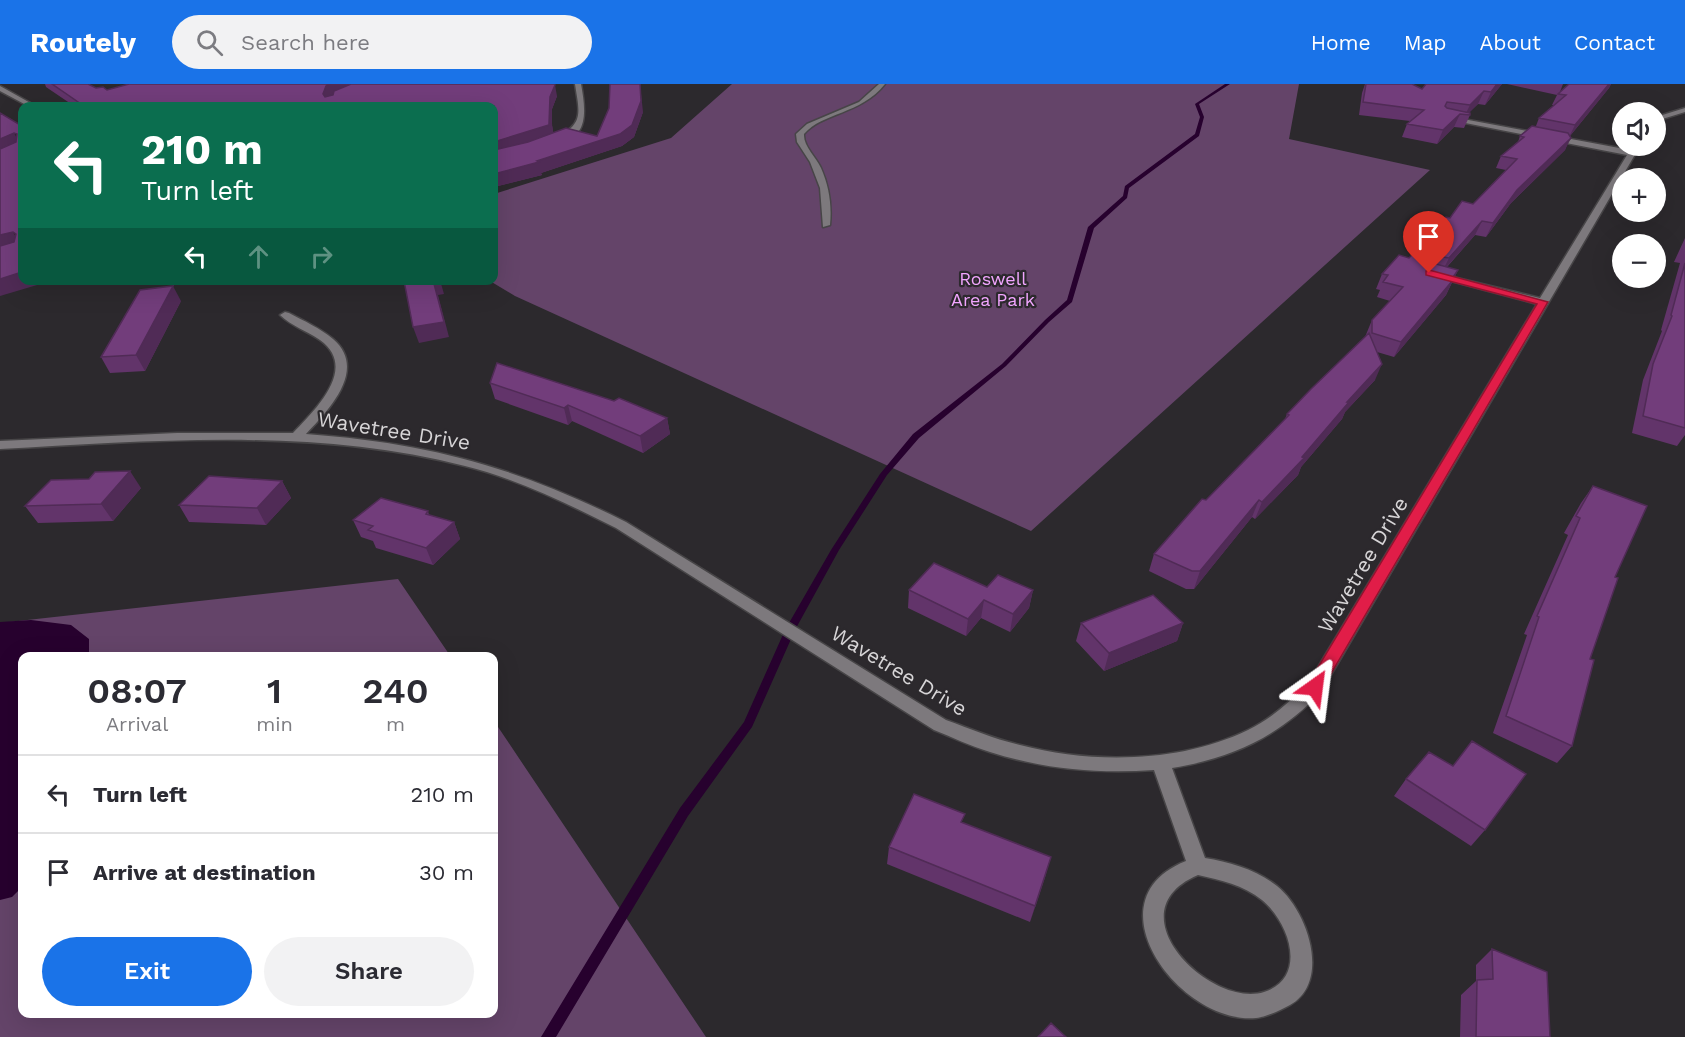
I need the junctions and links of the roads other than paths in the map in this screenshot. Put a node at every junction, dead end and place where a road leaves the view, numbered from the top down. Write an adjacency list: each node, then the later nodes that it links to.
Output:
1 (578, 84): 8 (street)
2 (882, 84): 11 (street)
3 (0, 88): 4 (street)
4 (25, 102)
5 (1685, 110): 6 (street)
6 (1666, 116)
7 (1444, 118): 9 (street)
8 (551, 142)
9 (1612, 146)
10 (1629, 156): 13 (street, Wavetree Drive)
11 (826, 225)
12 (1429, 273): 13 (street)
13 (1543, 302): 17 (street, Wavetree Drive)
14 (285, 315): 15 (street)
15 (296, 437): 16 (street, Wavetree Drive); 17 (street, Wavetree Drive)
16 (0, 445)
17 (1160, 762): 18 (street)
18 (1198, 866): 18 (street)

